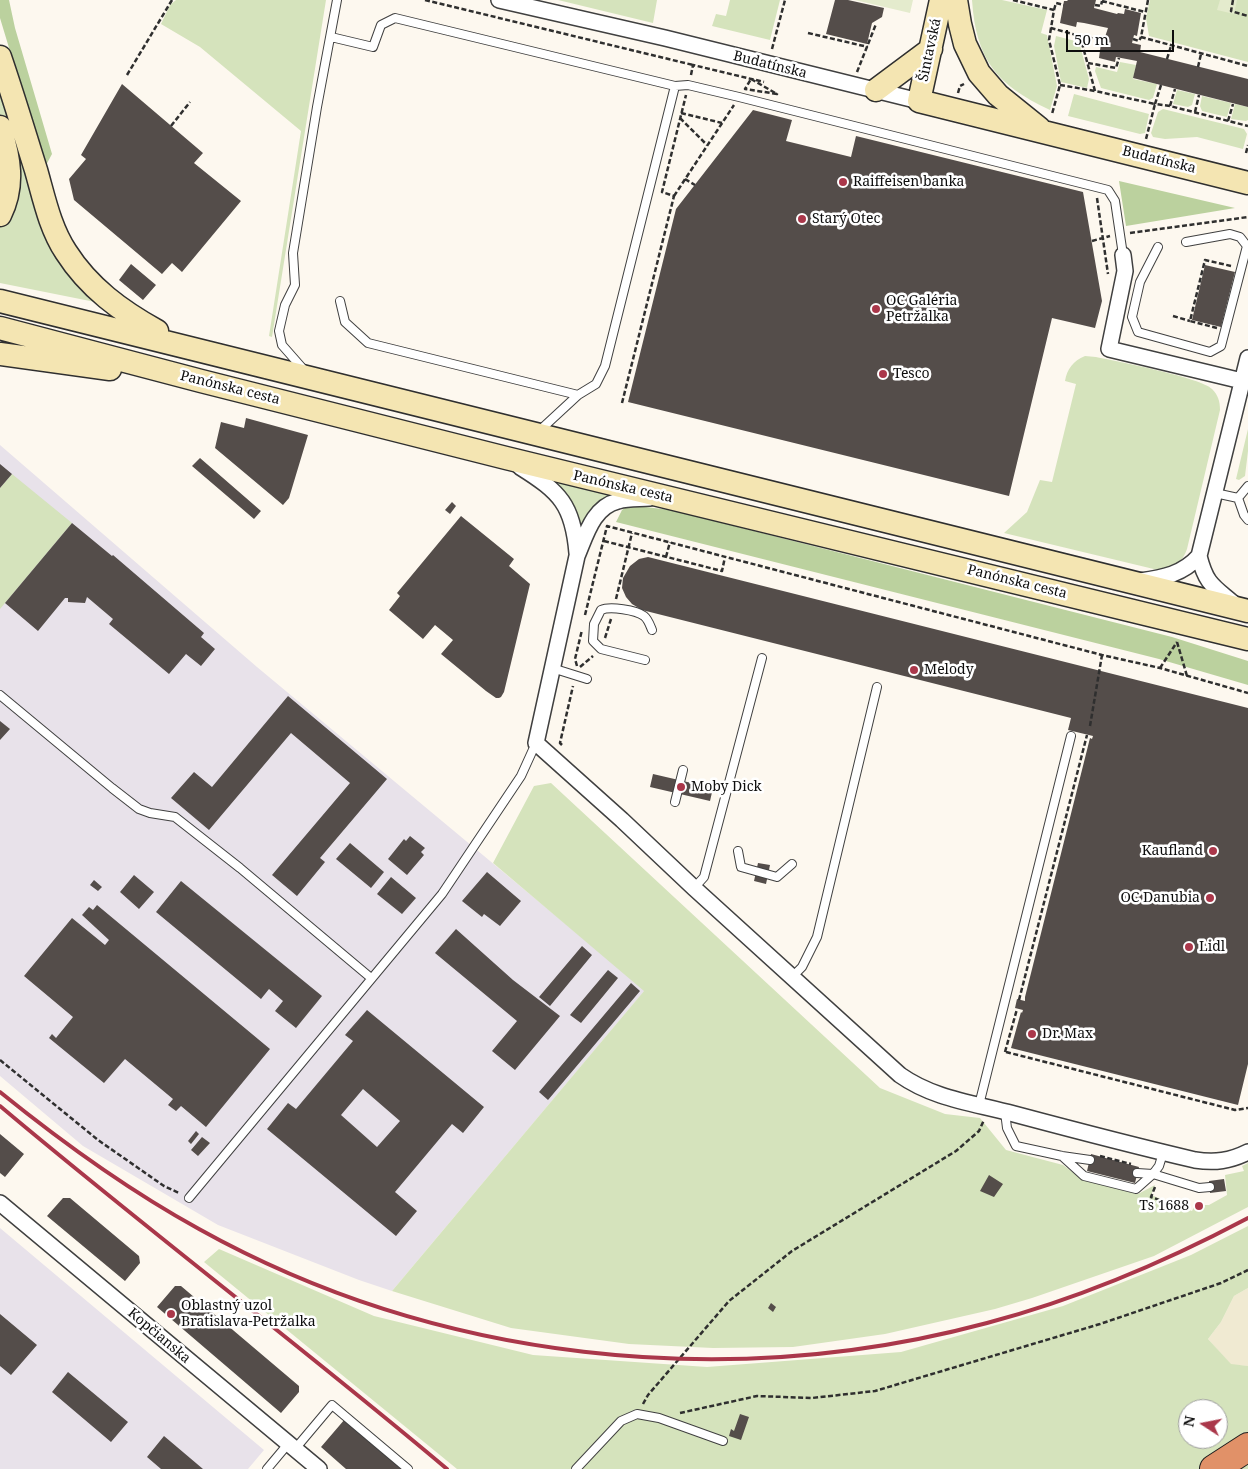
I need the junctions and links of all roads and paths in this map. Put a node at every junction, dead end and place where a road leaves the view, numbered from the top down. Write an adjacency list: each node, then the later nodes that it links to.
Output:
1 (172, 0): 39 (path)
2 (337, 0): 21 (lane)
3 (425, 0): 35 (path)
4 (499, 0): 47 (street, Budatínska)
5 (784, 0): 28 (path)
6 (942, 0): 27 (main road, Šintavská)
7 (956, 0): 40 (main road, Šintavská)
8 (1013, 0): 14 (path)
9 (1148, 0): 15 (path)
10 (1234, 0): 16 (path)
11 (1102, 1): 13 (path); 15 (path)
12 (1064, 5): 14 (path)
13 (1095, 5)
14 (1054, 10): 18 (path)
15 (1145, 12): 22 (path)
16 (1248, 16)
17 (876, 24): 26 (path)
18 (1051, 28): 20 (path); 43 (path)
19 (808, 33): 26 (path)
20 (1080, 36): 24 (path); 33 (path)
21 (331, 37): 45 (lane); 97 (lane)
22 (1140, 37): 23 (path); 25 (path)
23 (1133, 39)
24 (1101, 40)
25 (1171, 46): 29 (path); 32 (path)
26 (868, 47): 34 (path)
27 (931, 49): 47 (main road); 52 (main road, Šintavská)
28 (771, 53)
29 (1201, 54): 36 (path); 37 (path)
30 (0, 57): 94 (main road)
31 (1119, 58): 33 (path)
32 (1167, 59)
33 (1088, 62): 48 (path)
34 (860, 64)
35 (693, 65): 38 (path); 41 (path)
36 (1248, 66)
37 (1198, 67)
38 (691, 71)
39 (127, 75)
40 (974, 76): 51 (path); 62 (main road, Budatínska)
41 (751, 79): 41 (path); 42 (path)
42 (764, 82)
43 (1060, 85): 48 (path); 62 (path)
44 (1160, 85): 55 (path)
45 (675, 86): 80 (lane); 100 (lane)
46 (1175, 89): 57 (path)
47 (876, 90): 52 (street, Budatínska)
48 (1095, 91): 55 (path)
49 (686, 93): 59 (path)
50 (1199, 95): 58 (path)
51 (958, 97)
52 (919, 101): 62 (main road, Budatínska)
53 (190, 102): 64 (path)
54 (736, 102): 63 (path)
55 (1155, 104): 57 (path); 67 (path)
56 (1233, 104): 61 (path)
57 (1170, 106): 58 (path)
58 (1195, 112): 61 (path)
59 (681, 114): 60 (path); 63 (path)
60 (680, 118): 68 (path); 76 (path)
61 (1228, 121): 65 (path)
62 (1047, 122): 71 (main road, Budatínska)
63 (722, 123): 68 (path)
64 (171, 126)
65 (1248, 126)
66 (0, 127): 78 (main road)
67 (1146, 139)
68 (707, 145): 72 (path)
69 (1248, 146): 70 (path)
70 (1246, 152)
71 (1224, 177): 73 (main road, Budatínska); 77 (main road)
72 (685, 179): 74 (path); 76 (path)
73 (1248, 183)
74 (695, 185)
75 (1096, 194): 81 (path)
76 (674, 196): 101 (path)
77 (1248, 196)
78 (0, 215)
79 (1248, 217): 80 (path)
80 (1120, 234): 81 (path); 85 (lane)
81 (1103, 237): 82 (path); 87 (path)
82 (1092, 241)
83 (1186, 242): 86 (lane)
84 (1158, 247): 93 (lane)
85 (1123, 255): 99 (street)
86 (1241, 268): 91 (path); 93 (lane)
87 (1109, 276)
88 (0, 301): 94 (main road, Panónska cesta)
89 (340, 301): 100 (lane)
90 (1173, 316): 91 (path)
91 (1190, 321): 93 (path)
92 (0, 328): 98 (main road, Panónska cesta)
93 (1225, 330)
94 (184, 346): 97 (main road, Panónska cesta)
95 (0, 354): 98 (main road)
96 (1248, 358): 99 (street)
97 (309, 376): 102 (main road, Panónska cesta)
98 (200, 381): 103 (main road, Panónska cesta)
99 (1242, 381): 105 (street)
100 (578, 394): 102 (lane)
101 (622, 403)
102 (537, 433): 117 (main road, Panónska cesta)
103 (506, 458): 106 (main road, Panónska cesta); 113 (street)
104 (1248, 486): 107 (lane)
105 (1215, 493): 107 (lane); 114 (street)
106 (663, 496): 113 (street); 121 (main road, Panónska cesta)
107 (1238, 498): 108 (lane)
108 (1248, 520)
109 (632, 533): 110 (path); 111 (path); 112 (path)
110 (604, 541): 112 (path); 129 (path)
111 (670, 542): 115 (path); 116 (path)
112 (629, 548): 115 (path); 118 (path)
113 (577, 556): 127 (street)
114 (1199, 556): 117 (street); 119 (street)
115 (666, 557): 116 (path)
116 (726, 557): 124 (path)
117 (1134, 582): 119 (main road, Panónska cesta)
118 (614, 608): 120 (lane); 126 (lane)
119 (1244, 610)
120 (652, 630)
121 (1216, 632): 122 (main road, Panónska cesta); 123 (street)
122 (1248, 639)
123 (1248, 648)
124 (1102, 655): 128 (path); 135 (path)
125 (762, 658): 144 (lane)
126 (645, 660)
127 (552, 668): 129 (lane); 138 (street)
128 (1160, 668): 130 (path); 130 (path)
129 (576, 675): 131 (lane); 139 (path)
130 (1187, 676): 133 (path)
131 (587, 679)
132 (877, 687): 145 (lane)
133 (1248, 693)
134 (0, 695): 146 (lane)
135 (1090, 726)
136 (1087, 735): 147 (path)
137 (1071, 736): 150 (lane)
138 (536, 743): 144 (street); 146 (lane)
139 (564, 747)
140 (683, 770): 141 (lane)
141 (675, 802)
142 (738, 850): 143 (lane)
143 (792, 864)
144 (694, 888): 145 (street)
145 (793, 976): 150 (street)
146 (370, 978): 160 (lane)
147 (1019, 1000)
148 (1006, 1052): 151 (path)
149 (0, 1060): 160 (path)
150 (985, 1106): 152 (street); 164 (path)
151 (1248, 1108)
152 (1005, 1112): 153 (street); 155 (lane)
153 (1163, 1152): 154 (street); 158 (lane)
154 (1248, 1152)
155 (1062, 1156): 156 (lane); 158 (lane)
156 (1090, 1160)
157 (1137, 1174): 158 (lane)
158 (1153, 1174): 159 (lane); 162 (path)
159 (1210, 1187)
160 (189, 1198)
161 (0, 1203): 167 (street, Kopčianska)
162 (1185, 1209)
163 (1248, 1270): 165 (path)
164 (637, 1414): 165 (lane); 172 (lane)
165 (659, 1418): 166 (lane)
166 (723, 1441)
167 (291, 1446): 169 (lane); 170 (street, Kopčianska); 171 (lane)
168 (1248, 1447): 173 (highway)
169 (267, 1469)
170 (319, 1469)
171 (408, 1469)
172 (576, 1469)
173 (1214, 1469)

